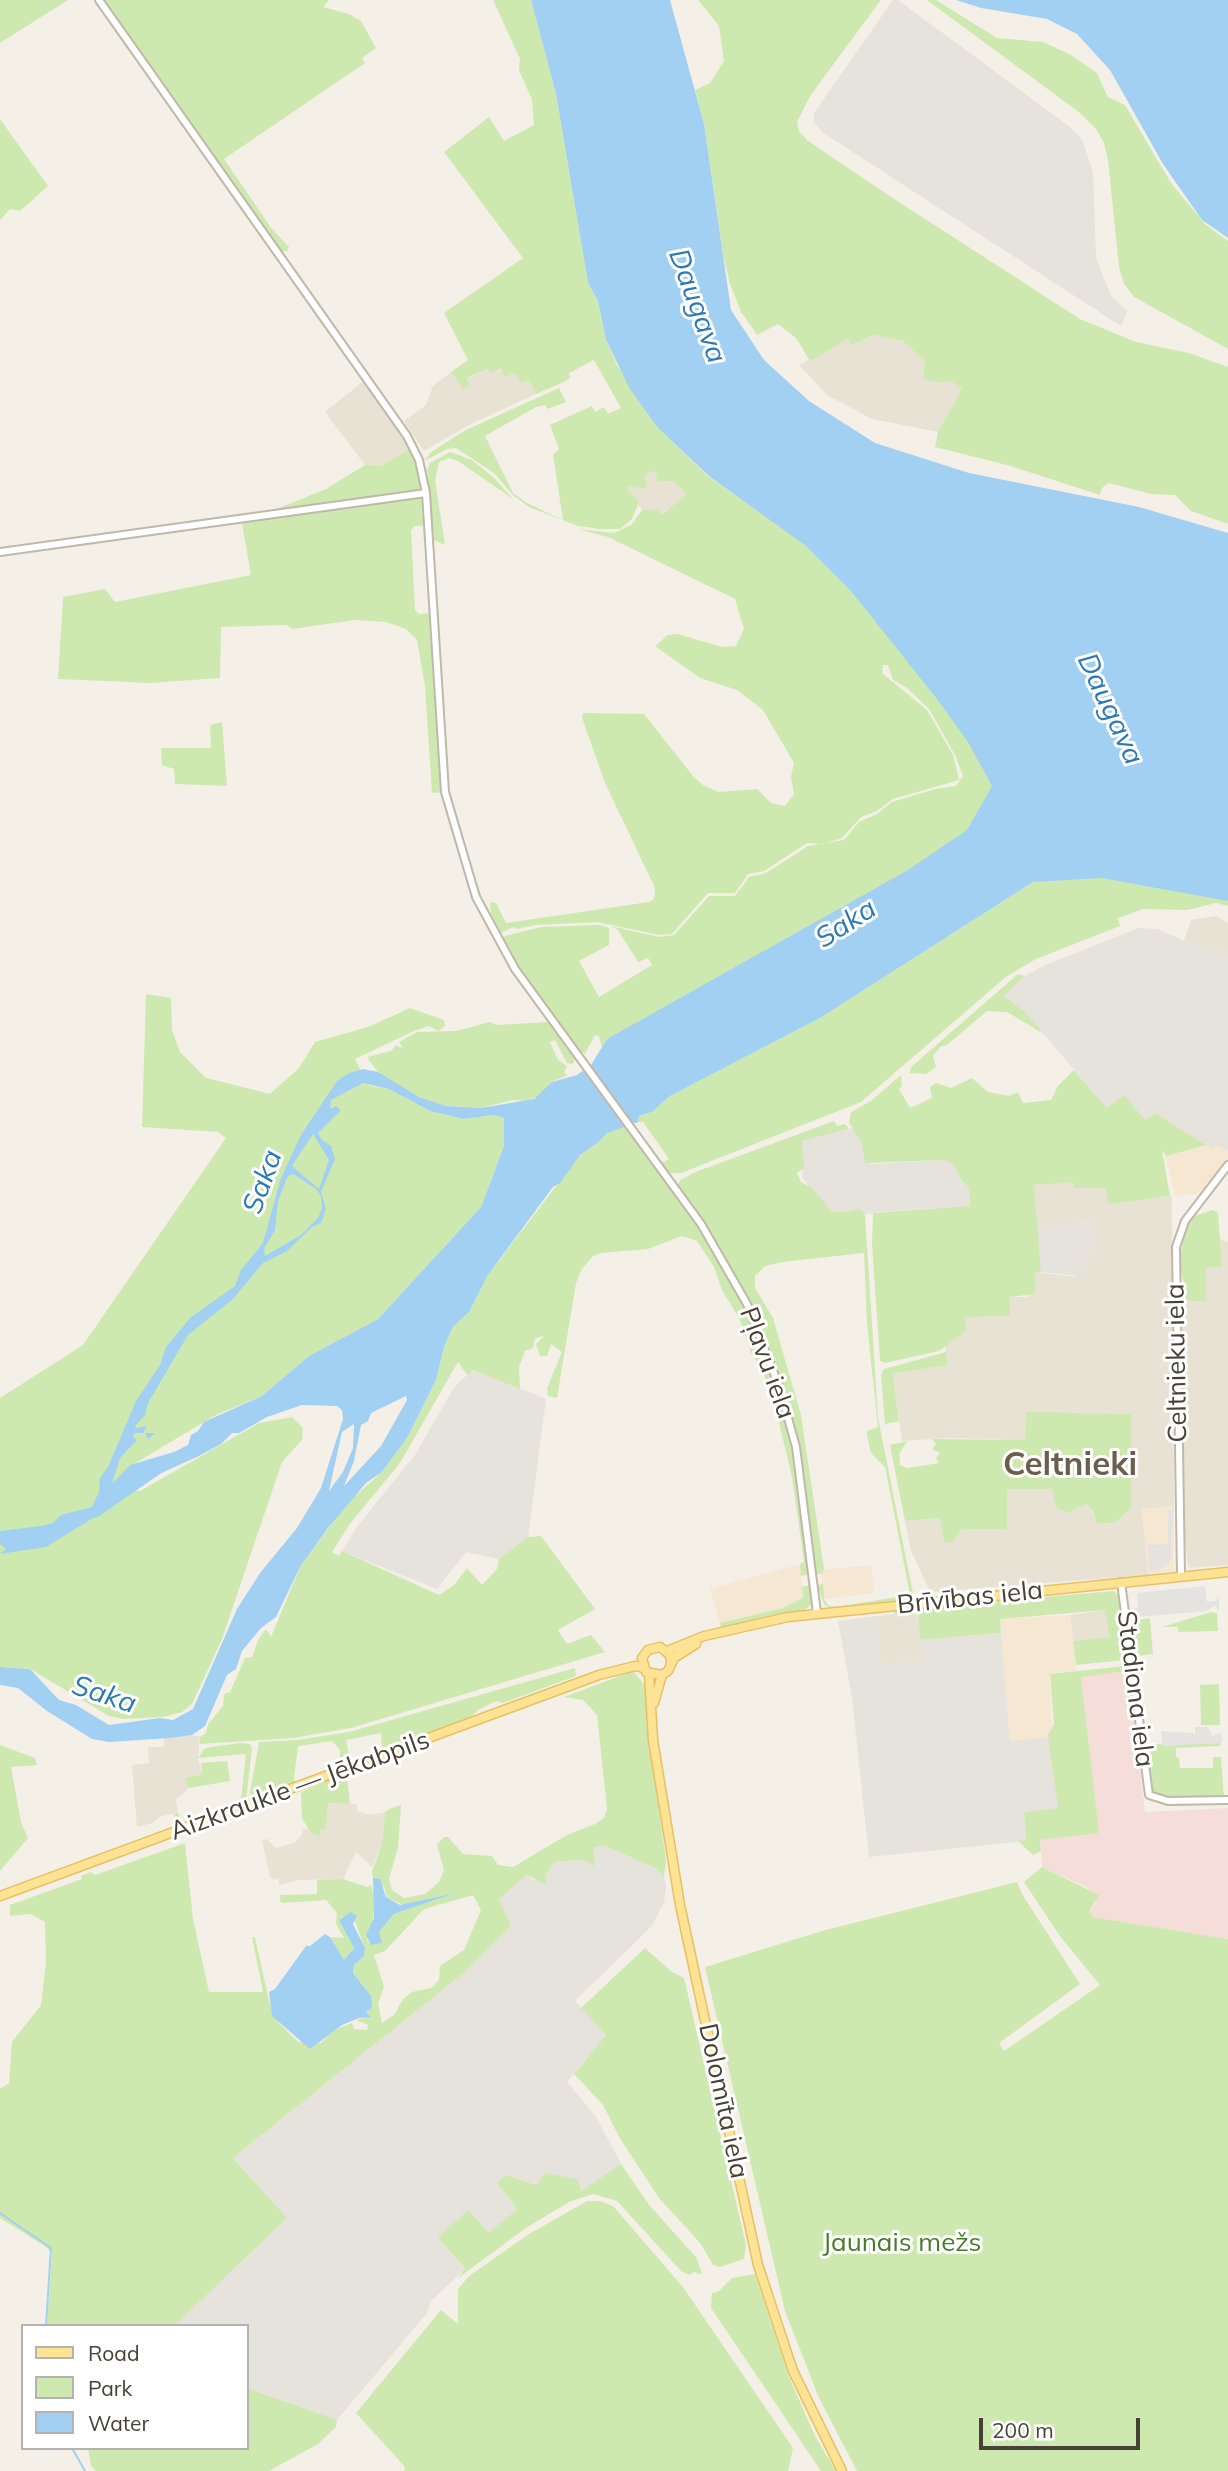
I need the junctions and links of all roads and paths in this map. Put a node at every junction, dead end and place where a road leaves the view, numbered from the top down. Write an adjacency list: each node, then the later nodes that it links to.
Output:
1 (99, 0): 2 (street, Pļavu iela)
2 (426, 494): 3 (street); 8 (street, Pļavu iela)
3 (0, 552)
4 (1228, 1166): 6 (street, Celtnieku iela)
5 (1228, 1572): 6 (main road, Brīvības iela)
6 (1181, 1577): 7 (main road, Brīvības iela)
7 (1121, 1582): 8 (main road, Brīvības iela); 17 (street, Stadiona iela)
8 (817, 1613): 9 (main road, Brīvības iela)
9 (713, 1635): 10 (main road, Brīvības iela); 12 (main road, Brīvības iela)
10 (667, 1651): 11 (main road); 12 (main road)
11 (642, 1658): 13 (main road); 14 (main road, Aizkraukle — Jēkabpils)
12 (671, 1663): 15 (main road)
13 (647, 1671): 14 (main road, Aizkraukle — Jēkabpils); 15 (main road); 16 (main road, Dolomīta iela)
14 (599, 1675): 18 (main road, Aizkraukle — Jēkabpils)
15 (662, 1675): 16 (main road, Dolomīta iela)
16 (651, 1717): 19 (main road, Dolomīta iela)
17 (1228, 1800)
18 (0, 1896)
19 (842, 2471)

